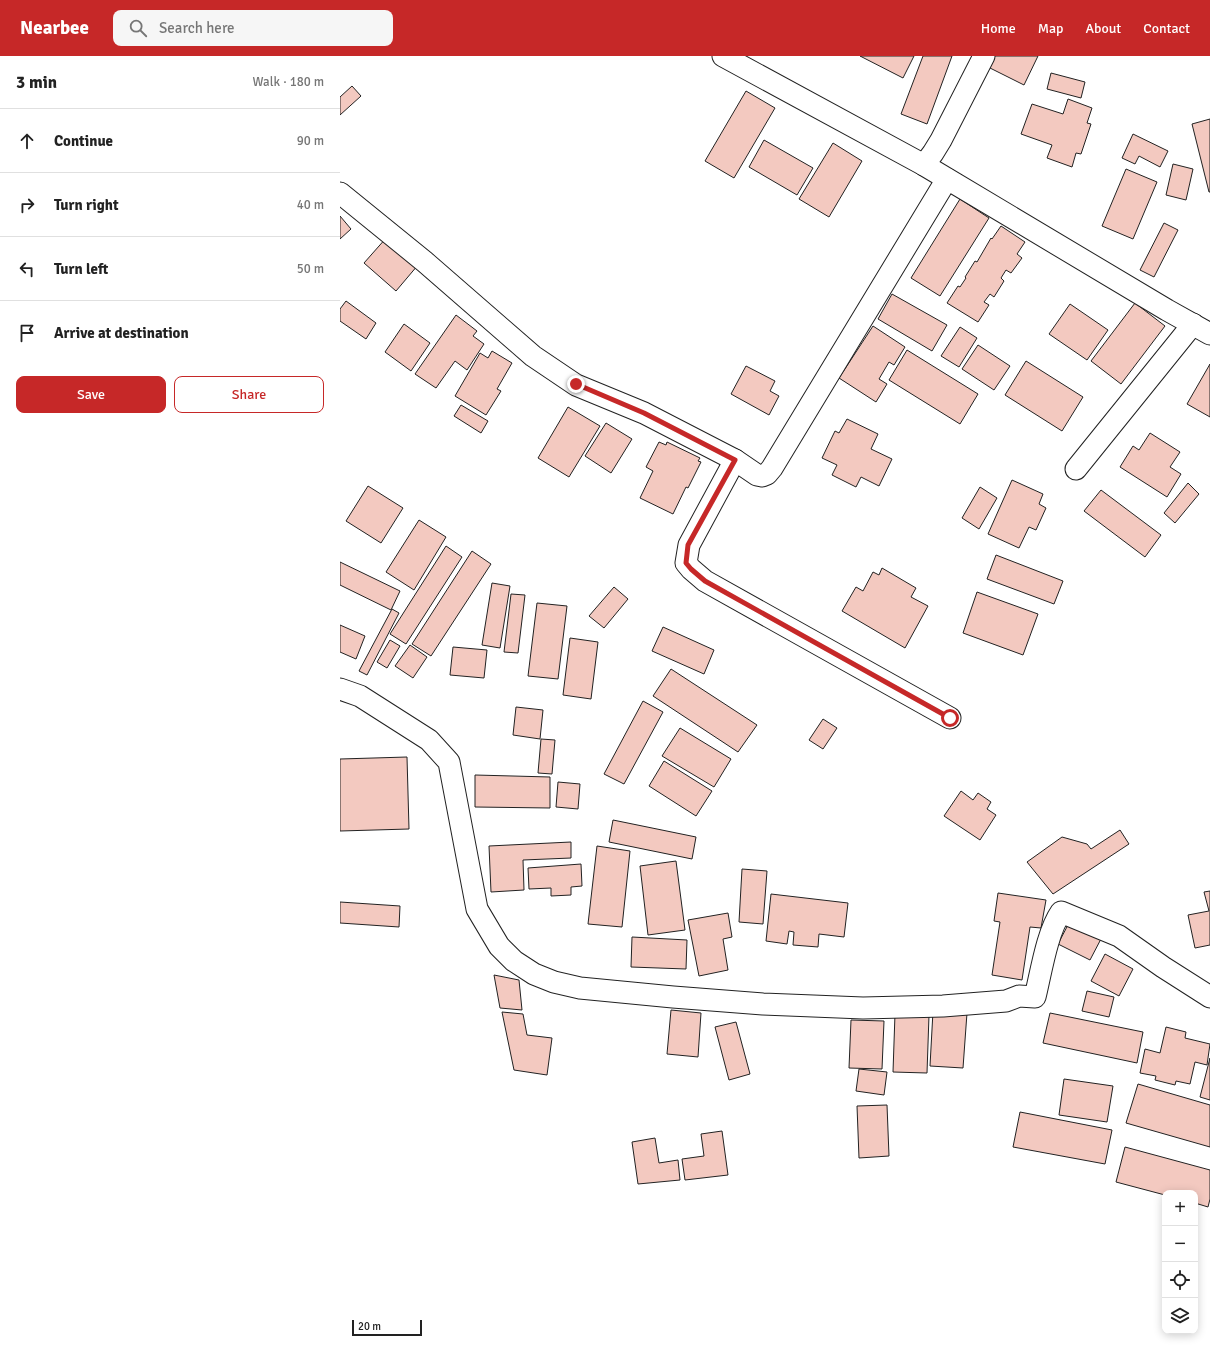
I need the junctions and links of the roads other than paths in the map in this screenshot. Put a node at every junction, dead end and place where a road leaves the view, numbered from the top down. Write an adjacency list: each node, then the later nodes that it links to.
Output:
1 (722, 56): 3 (street)
2 (984, 56): 3 (street)
3 (924, 164): 4 (street)
4 (947, 179): 6 (street); 7 (street)
5 (340, 193): 7 (street)
6 (1201, 329): 8 (street)
7 (735, 460): 10 (street)
8 (1076, 469)
9 (340, 689): 11 (street)
10 (950, 718)
11 (1210, 997)

